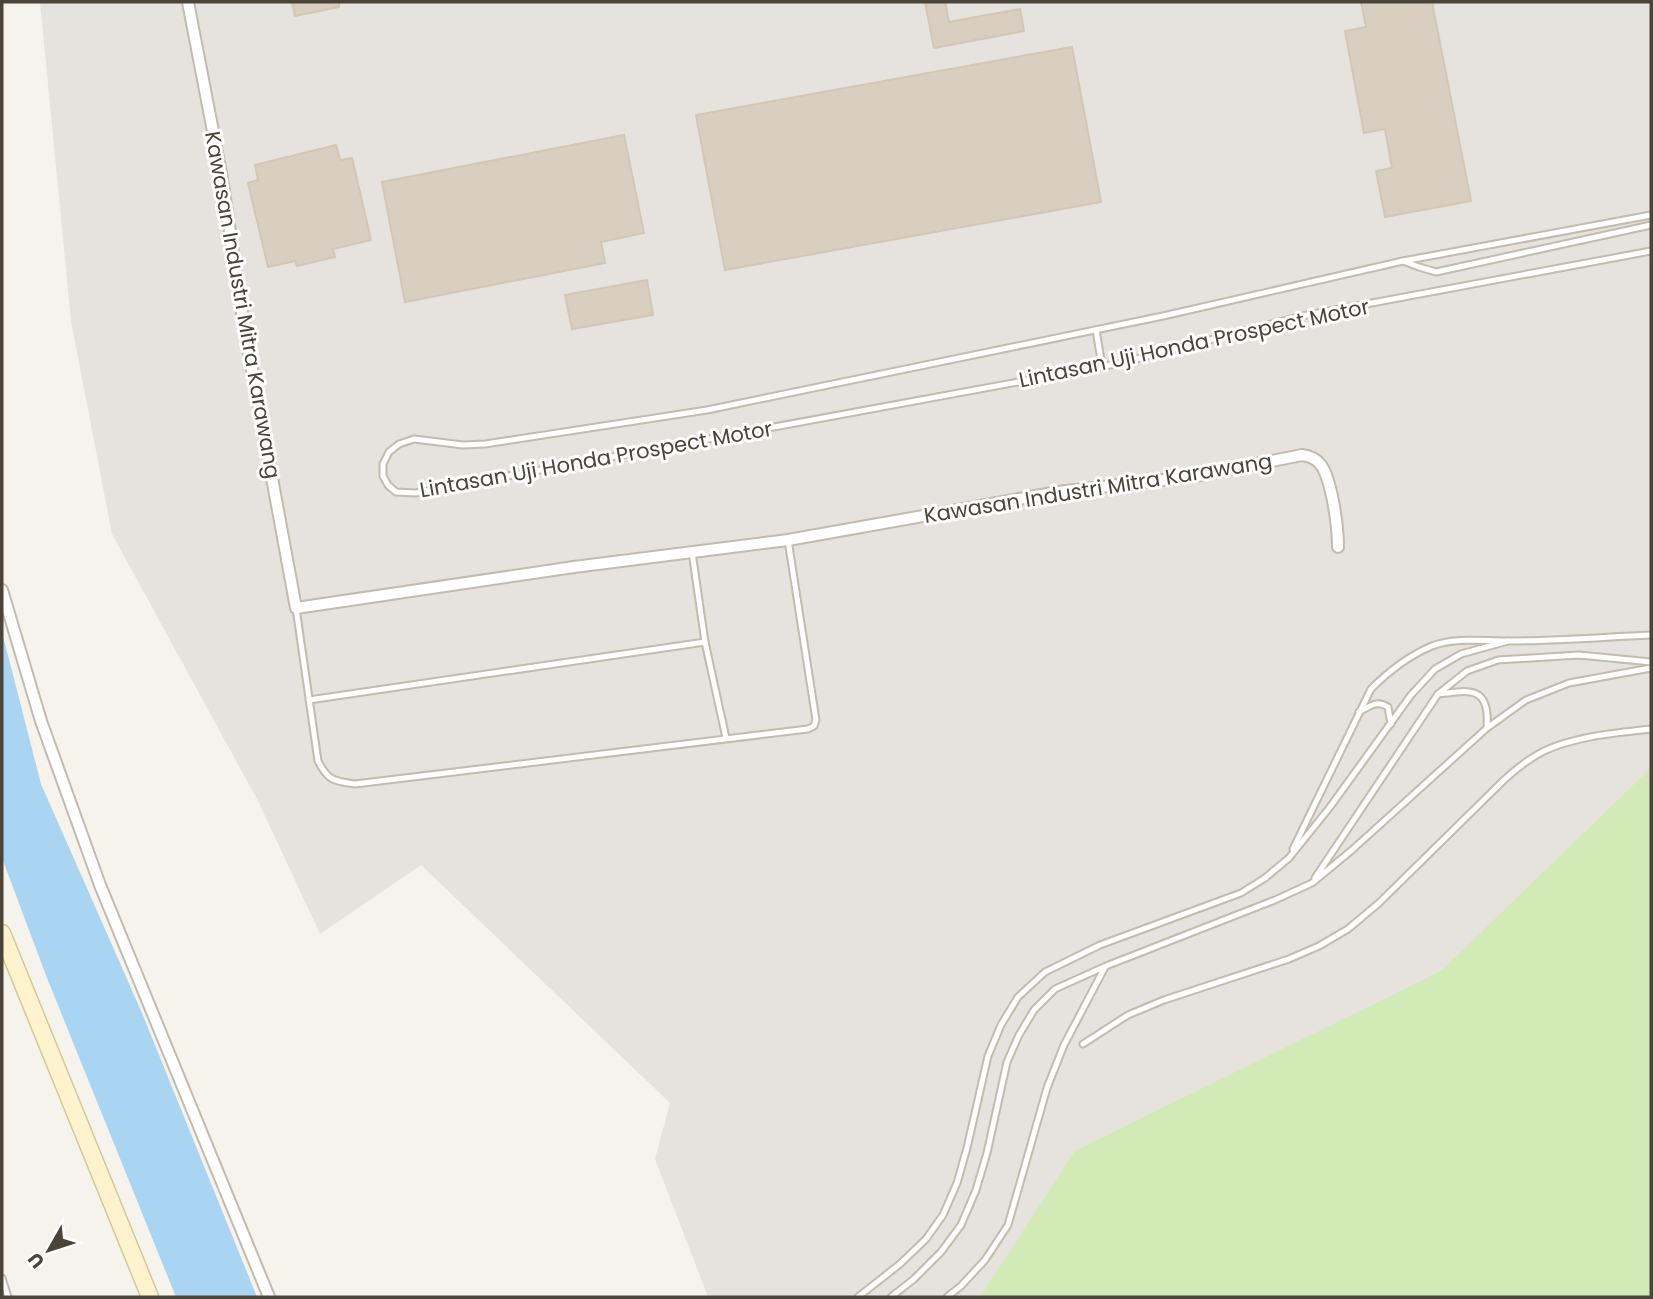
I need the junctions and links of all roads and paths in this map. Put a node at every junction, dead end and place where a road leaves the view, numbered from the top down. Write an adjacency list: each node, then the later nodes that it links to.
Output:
1 (188, 2): 12 (street, Kawasan Industri Mitra Karawang)
2 (1651, 215): 5 (lane, Lintasan Uji Honda Prospect Motor)
3 (1651, 225): 5 (lane)
4 (1651, 251): 7 (lane, Lintasan Uji Honda Prospect Motor)
5 (1403, 261): 6 (lane, Lintasan Uji Honda Prospect Motor)
6 (1096, 330): 7 (lane); 7 (lane, Lintasan Uji Honda Prospect Motor)
7 (1102, 366)
8 (788, 540): 9 (street, Kawasan Industri Mitra Karawang); 10 (street, Kawasan Industri Mitra Karawang); 23 (lane, Kawasan Industri Mitra Karawang)
9 (1338, 547)
10 (692, 552): 12 (street, Kawasan Industri Mitra Karawang); 15 (lane)
11 (2, 590): 32 (street)
12 (296, 608): 18 (lane, Kawasan Industri Mitra Karawang)
13 (1651, 635): 14 (lane)
14 (1508, 641): 19 (lane); 20 (lane)
15 (705, 642): 18 (lane); 23 (lane)
16 (1651, 665): 17 (lane); 21 (lane)
17 (1438, 694): 21 (lane); 25 (lane)
18 (309, 700): 23 (lane, Kawasan Industri Mitra Karawang)
19 (1359, 712): 20 (lane); 24 (lane)
20 (1391, 724): 24 (lane)
21 (1487, 728): 25 (lane)
22 (1651, 729): 28 (lane)
23 (726, 738)
24 (1289, 858): 33 (lane)
25 (1312, 883): 27 (lane)
26 (2, 933): 31 (street)
27 (1106, 966): 34 (lane); 35 (lane)
28 (1083, 1044)
29 (2, 1278): 30 (lane)
30 (8, 1297)
31 (150, 1297)
32 (269, 1297)
33 (858, 1297)
34 (891, 1297)
35 (947, 1297)

